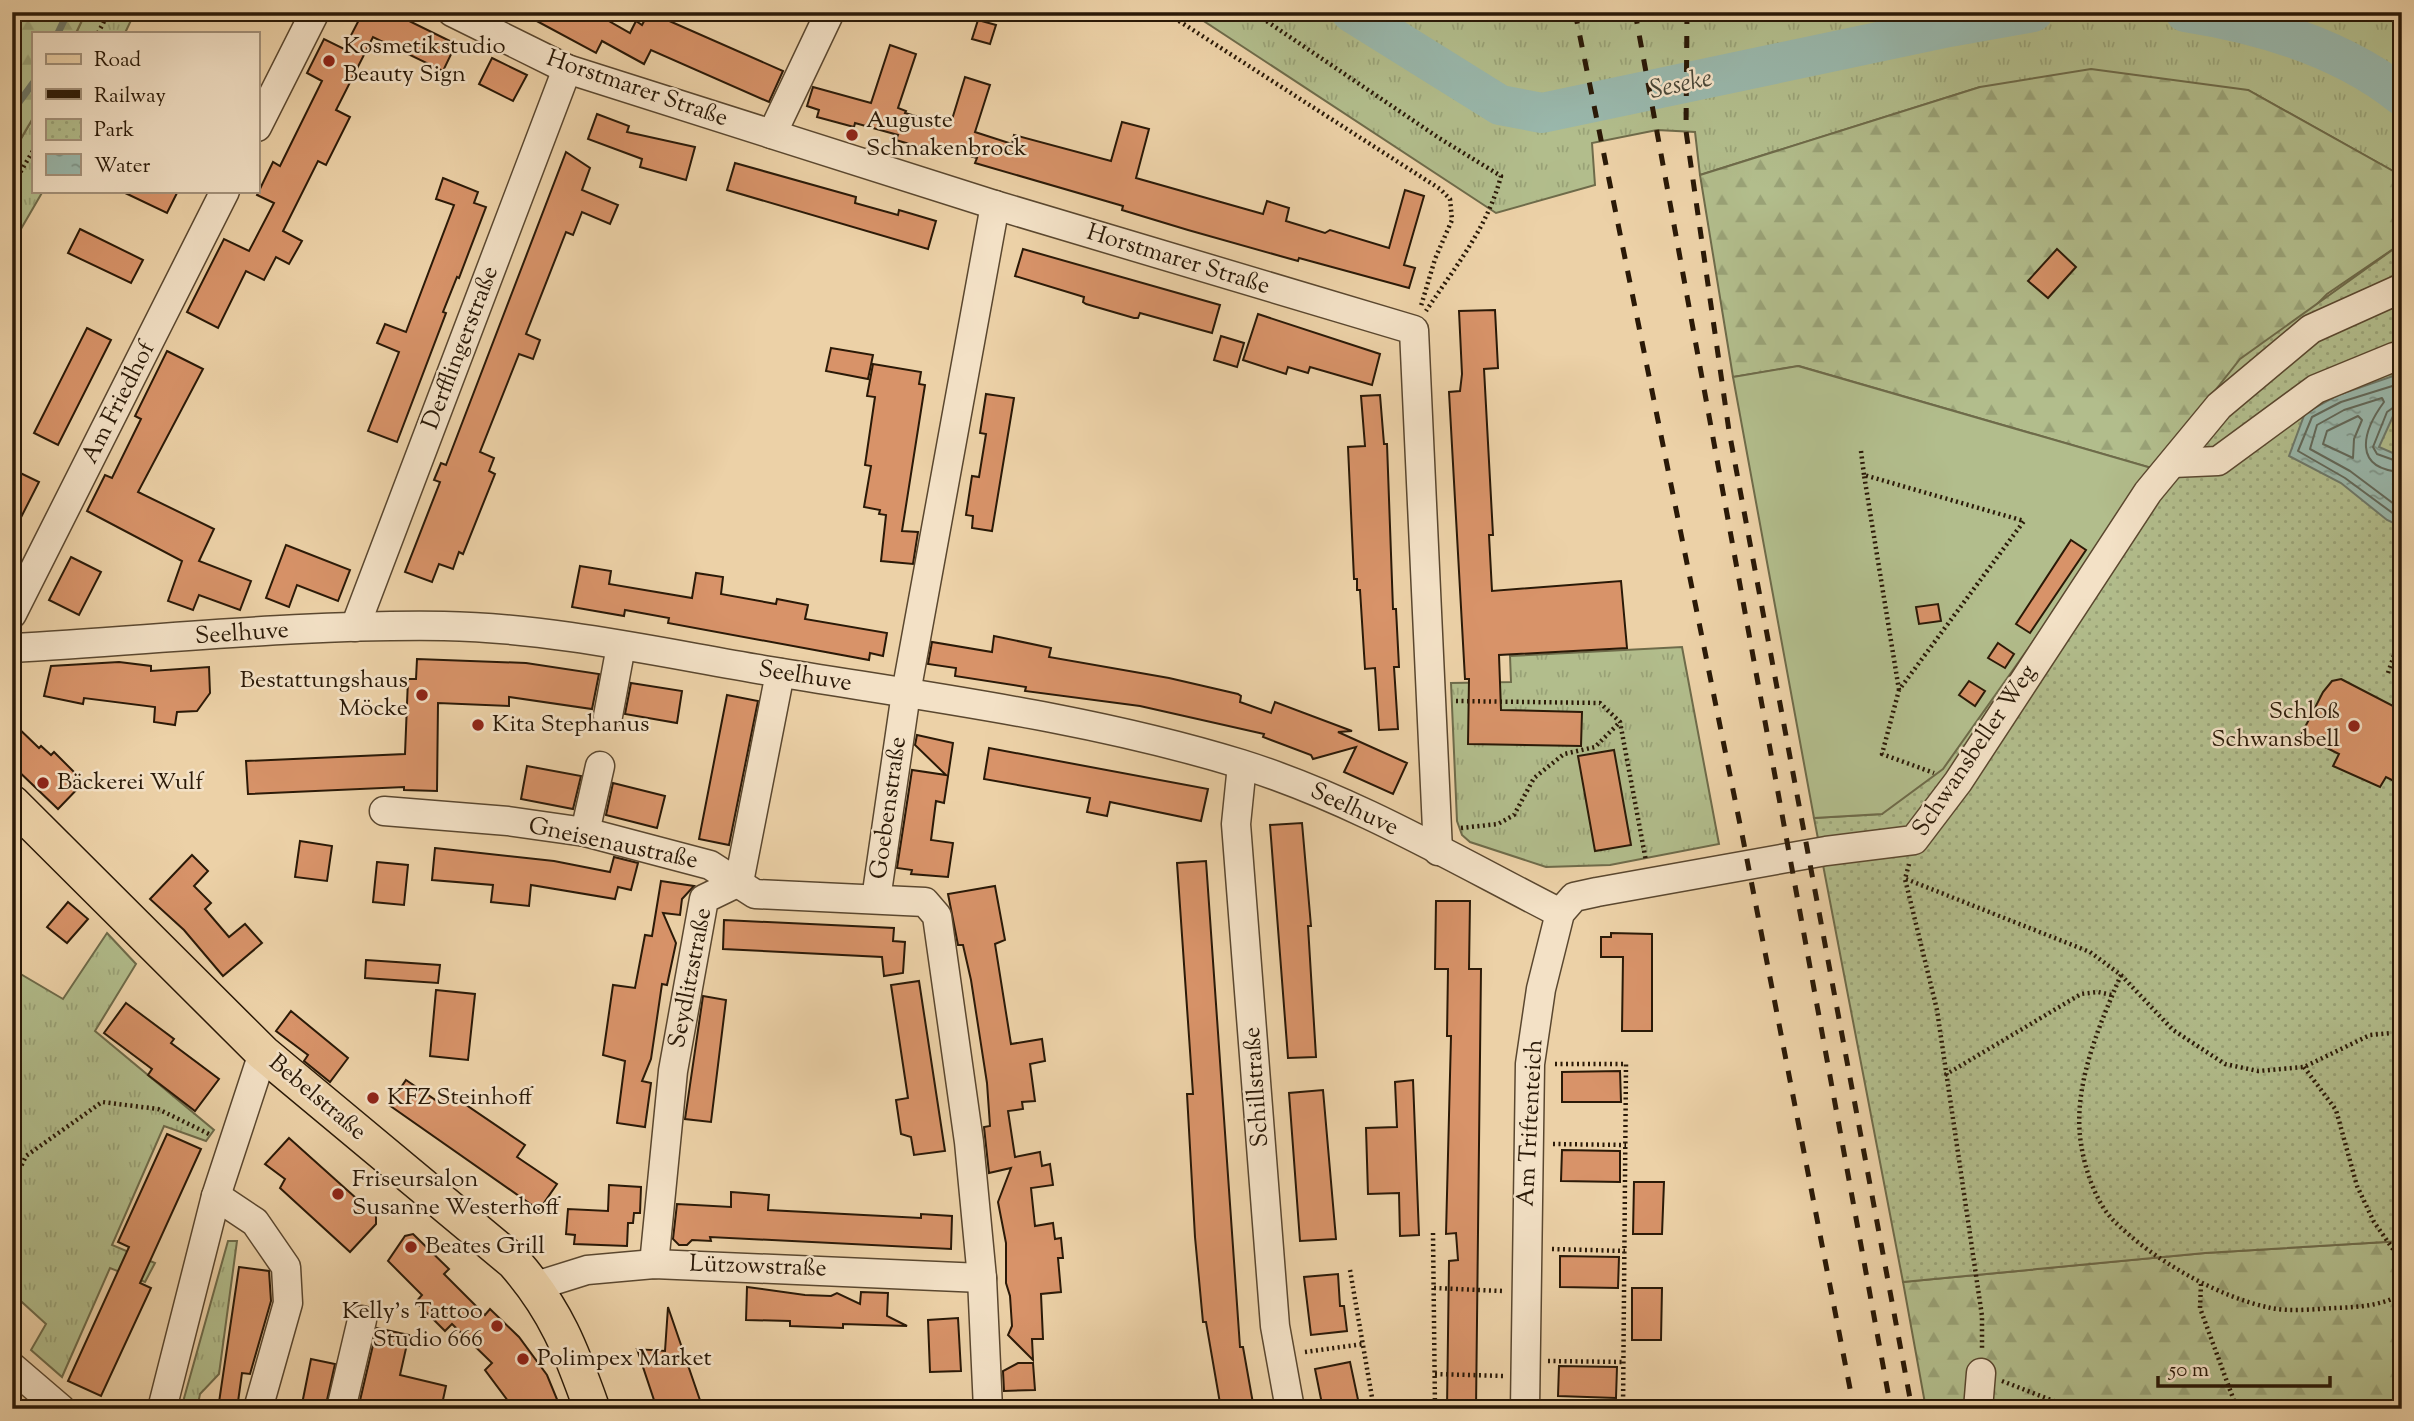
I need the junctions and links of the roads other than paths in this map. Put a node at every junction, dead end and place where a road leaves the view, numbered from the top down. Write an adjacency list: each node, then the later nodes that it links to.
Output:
1 (315, 12): 5 (street)
2 (452, 12): 4 (street, Horstmarer Straße)
3 (830, 12): 6 (street)
4 (567, 69): 6 (street, Horstmarer Straße); 13 (street, Derfflingerstraße)
5 (259, 123)
6 (772, 134): 8 (street, Horstmarer Straße)
7 (224, 192): 12 (street, Am Friedhof)
8 (995, 205): 17 (street, Goebenstraße); 24 (street, Horstmarer Straße)
9 (2402, 289): 11 (street, Schwansbeller Weg)
10 (2402, 357): 11 (street)
11 (2173, 463): 27 (street, Schwansbeller Weg)
12 (12, 614)
13 (355, 627): 14 (street, Seelhuve); 15 (street, Seelhuve)
14 (621, 646): 16 (street, Seelhuve); 18 (street)
15 (12, 648)
16 (780, 673): 17 (street, Seelhuve); 25 (street, Seydlitzstraße)
17 (906, 693): 19 (street, Seelhuve); 26 (street, Goebenstraße)
18 (608, 716)
19 (1242, 765): 24 (street, Seelhuve); 42 (street, Schillstraße)
20 (600, 766): 23 (street)
21 (12, 803): 28 (main road, Bebelstraße)
22 (384, 811): 23 (street, Gneisenaustraße)
23 (585, 832): 25 (street, Gneisenaustraße)
24 (1437, 841): 27 (street, Seelhuve)
25 (739, 882): 26 (street, Gneisenaustraße); 30 (street, Seydlitzstraße)
26 (876, 899): 31 (street, Goebenstraße)
27 (1560, 913): 43 (street, Am Triftenteich)
28 (263, 1053): 29 (street); 32 (main road, Bebelstraße)
29 (216, 1196): 37 (street); 38 (street)
30 (654, 1264): 31 (street, Lützowstraße); 32 (street, Lützowstraße)
31 (982, 1278): 41 (street, Goebenstraße)
32 (536, 1286): 40 (main road, Bebelstraße)
33 (362, 1320): 39 (street)
34 (12, 1367): 36 (street)
35 (1981, 1373): 44 (street)
36 (61, 1409)
37 (162, 1409)
38 (258, 1409)
39 (341, 1409)
40 (592, 1409)
41 (988, 1409)
42 (1290, 1409)
43 (1524, 1409)
44 (1978, 1409)

